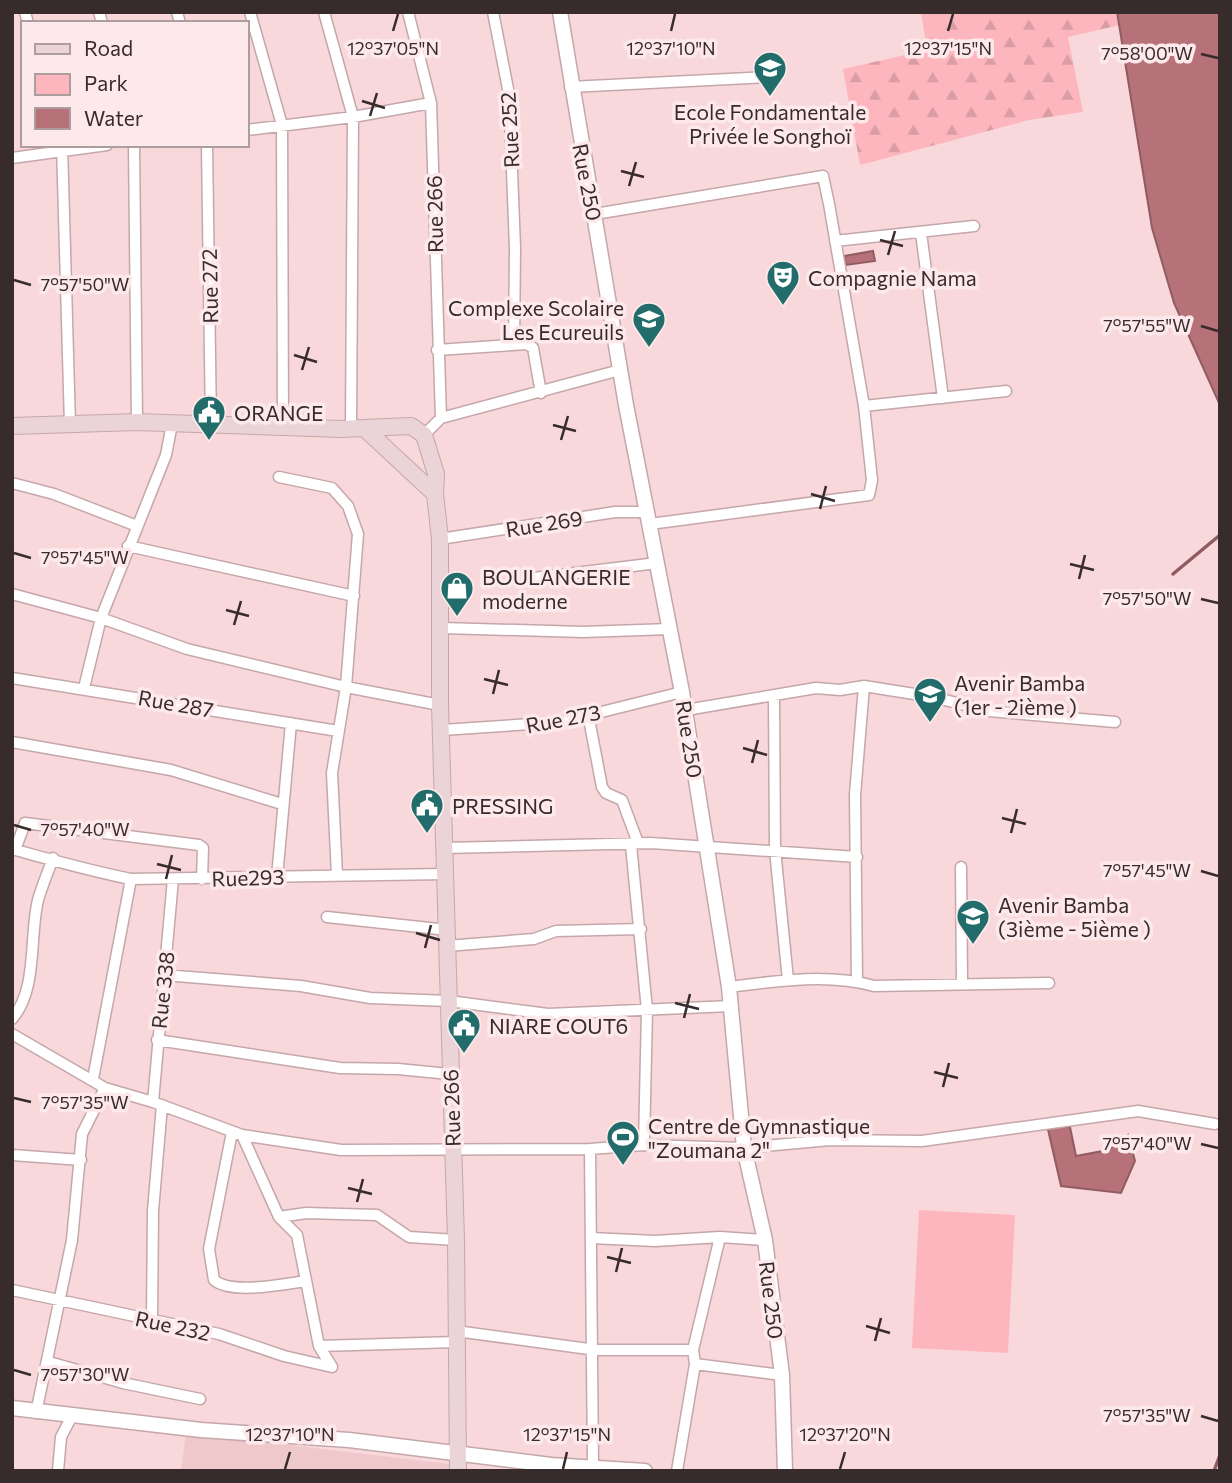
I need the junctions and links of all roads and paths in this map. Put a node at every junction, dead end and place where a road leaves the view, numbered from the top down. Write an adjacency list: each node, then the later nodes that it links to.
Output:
1 (250, 12): 10 (street)
2 (324, 12): 9 (street)
3 (408, 12): 8 (street, Rue 266)
4 (493, 12): 21 (street, Rue 252)
5 (559, 12): 7 (street, Rue 250)
6 (770, 77): 7 (street)
7 (570, 87): 17 (street, Rue 250)
8 (431, 103): 9 (street); 22 (street, Rue 266)
9 (353, 117): 10 (street); 35 (street)
10 (282, 125): 11 (street); 34 (street)
11 (248, 130)
12 (85, 147): 15 (street)
13 (134, 147): 29 (street)
14 (207, 147): 33 (street, Rue 272)
15 (63, 149): 16 (street); 31 (street)
16 (12, 158)
17 (595, 214): 20 (street); 23 (street, Rue 250)
18 (974, 226): 19 (street)
19 (921, 233): 20 (street); 26 (street)
20 (835, 242): 27 (street)
21 (514, 345): 22 (street); 25 (street)
22 (437, 350): 28 (street, Rue 266)
23 (620, 369): 25 (street); 40 (street, Rue 250)
24 (1006, 391): 26 (street)
25 (541, 393): 28 (street)
26 (943, 398): 27 (street)
27 (864, 407): 40 (street, Rue 269)
28 (442, 418): 36 (street)
29 (137, 422): 30 (main road); 31 (main road)
30 (172, 424): 33 (main road); 41 (street)
31 (70, 425): 32 (main road)
32 (12, 426)
33 (211, 427): 34 (main road)
34 (283, 427): 35 (main road)
35 (357, 428): 36 (main road); 39 (main road)
36 (424, 435): 39 (main road, Rue 266)
37 (279, 477): 47 (street)
38 (12, 483): 41 (street)
39 (438, 502): 42 (main road, Rue 266)
40 (648, 518): 42 (street, Rue 269); 44 (street, Rue 250)
41 (137, 526): 43 (street)
42 (440, 539): 49 (main road, Rue 266)
43 (128, 546): 47 (street); 48 (street)
44 (657, 563): 45 (street); 50 (street, Rue 250)
45 (534, 578)
46 (12, 594): 48 (street)
47 (354, 596): 53 (street)
48 (101, 618): 53 (street); 54 (street)
49 (442, 628): 50 (street); 57 (main road, Rue 266)
50 (670, 629): 55 (street, Rue 250)
51 (12, 678): 54 (street, Rue 287)
52 (864, 686): 56 (street); 60 (street); 72 (street)
53 (346, 687): 57 (street); 63 (street)
54 (84, 688): 61 (street, Rue 287)
55 (682, 692): 58 (street, Rue 250); 59 (street, Rue 273)
56 (774, 697): 58 (street); 70 (street)
57 (440, 705): 62 (main road, Rue 266)
58 (685, 710): 67 (street, Rue 250)
59 (588, 714): 62 (street, Rue 273); 66 (street)
60 (1115, 722)
61 (291, 723): 63 (street, Rue 287); 65 (street)
62 (442, 730): 68 (main road, Rue 266)
63 (338, 731): 75 (street)
64 (12, 742): 65 (street)
65 (282, 804): 76 (street)
66 (634, 844): 67 (street); 68 (street); 81 (street)
67 (706, 845): 70 (street); 88 (street, Rue 250)
68 (444, 848): 74 (main road, Rue 266)
69 (14, 850): 71 (street, Rue293); 79 (street)
70 (775, 850): 72 (street); 84 (street)
71 (53, 858): 78 (street, Rue293); 92 (street)
72 (857, 858): 85 (street)
73 (961, 867): 86 (street)
74 (445, 874): 75 (street, Rue293); 82 (main road, Rue 266)
75 (337, 875): 76 (street, Rue293)
76 (277, 877): 79 (street, Rue293)
77 (173, 878): 78 (street, Rue293); 79 (street, Rue293); 83 (street, Rue 338)
78 (131, 879): 96 (street)
79 (202, 879)
80 (327, 917): 82 (street)
81 (642, 929): 82 (street); 91 (street)
82 (447, 938): 89 (main road, Rue 266)
83 (164, 975): 89 (street); 94 (street, Rue 338)
84 (788, 980): 85 (street); 88 (street)
85 (856, 981): 86 (street)
86 (962, 982): 87 (street)
87 (1049, 983)
88 (729, 988): 90 (street, Rue 250)
89 (449, 1001): 91 (street); 95 (main road, Rue 266)
90 (731, 1006): 91 (street); 103 (street, Rue 250)
91 (647, 1010): 101 (street)
92 (12, 1019)
93 (12, 1034): 96 (street)
94 (157, 1040): 95 (street); 98 (street, Rue 338)
95 (449, 1074): 102 (main road, Rue 266)
96 (93, 1079): 97 (street)
97 (105, 1088): 98 (street); 106 (street)
98 (157, 1103): 100 (street); 115 (street, Rue 338)
99 (1216, 1124): 103 (street)
100 (237, 1134): 102 (street); 107 (street); 112 (street)
101 (644, 1145): 103 (street); 104 (street)
102 (452, 1148): 104 (street); 110 (main road, Rue 266)
103 (744, 1148): 111 (street, Rue 250)
104 (590, 1149): 109 (street)
105 (12, 1155): 106 (street)
106 (81, 1160): 114 (street)
107 (279, 1217): 110 (street); 112 (street)
108 (720, 1237): 109 (street); 111 (street); 119 (street)
109 (591, 1238): 118 (street)
110 (456, 1240): 116 (main road, Rue 266)
111 (765, 1240): 122 (street, Rue 250)
112 (306, 1281): 117 (street)
113 (12, 1290): 114 (street, Rue 232)
114 (61, 1299): 115 (street, Rue 232); 120 (street)
115 (152, 1321): 117 (street, Rue 232)
116 (456, 1337): 117 (street); 118 (street); 127 (main road, Rue 266)
117 (319, 1346)
118 (592, 1350): 119 (street); 128 (street)
119 (693, 1350): 121 (street)
120 (49, 1362): 123 (street); 125 (street)
121 (695, 1364): 122 (street); 132 (street)
122 (782, 1375): 133 (street, Rue 250)
123 (200, 1399)
124 (12, 1408): 125 (street)
125 (36, 1413): 126 (street)
126 (73, 1414): 127 (street); 130 (street)
127 (458, 1463): 129 (street)
128 (593, 1465): 129 (street); 131 (street)
129 (550, 1468)
130 (58, 1471)
131 (645, 1471)
132 (677, 1471)
133 (785, 1471)

